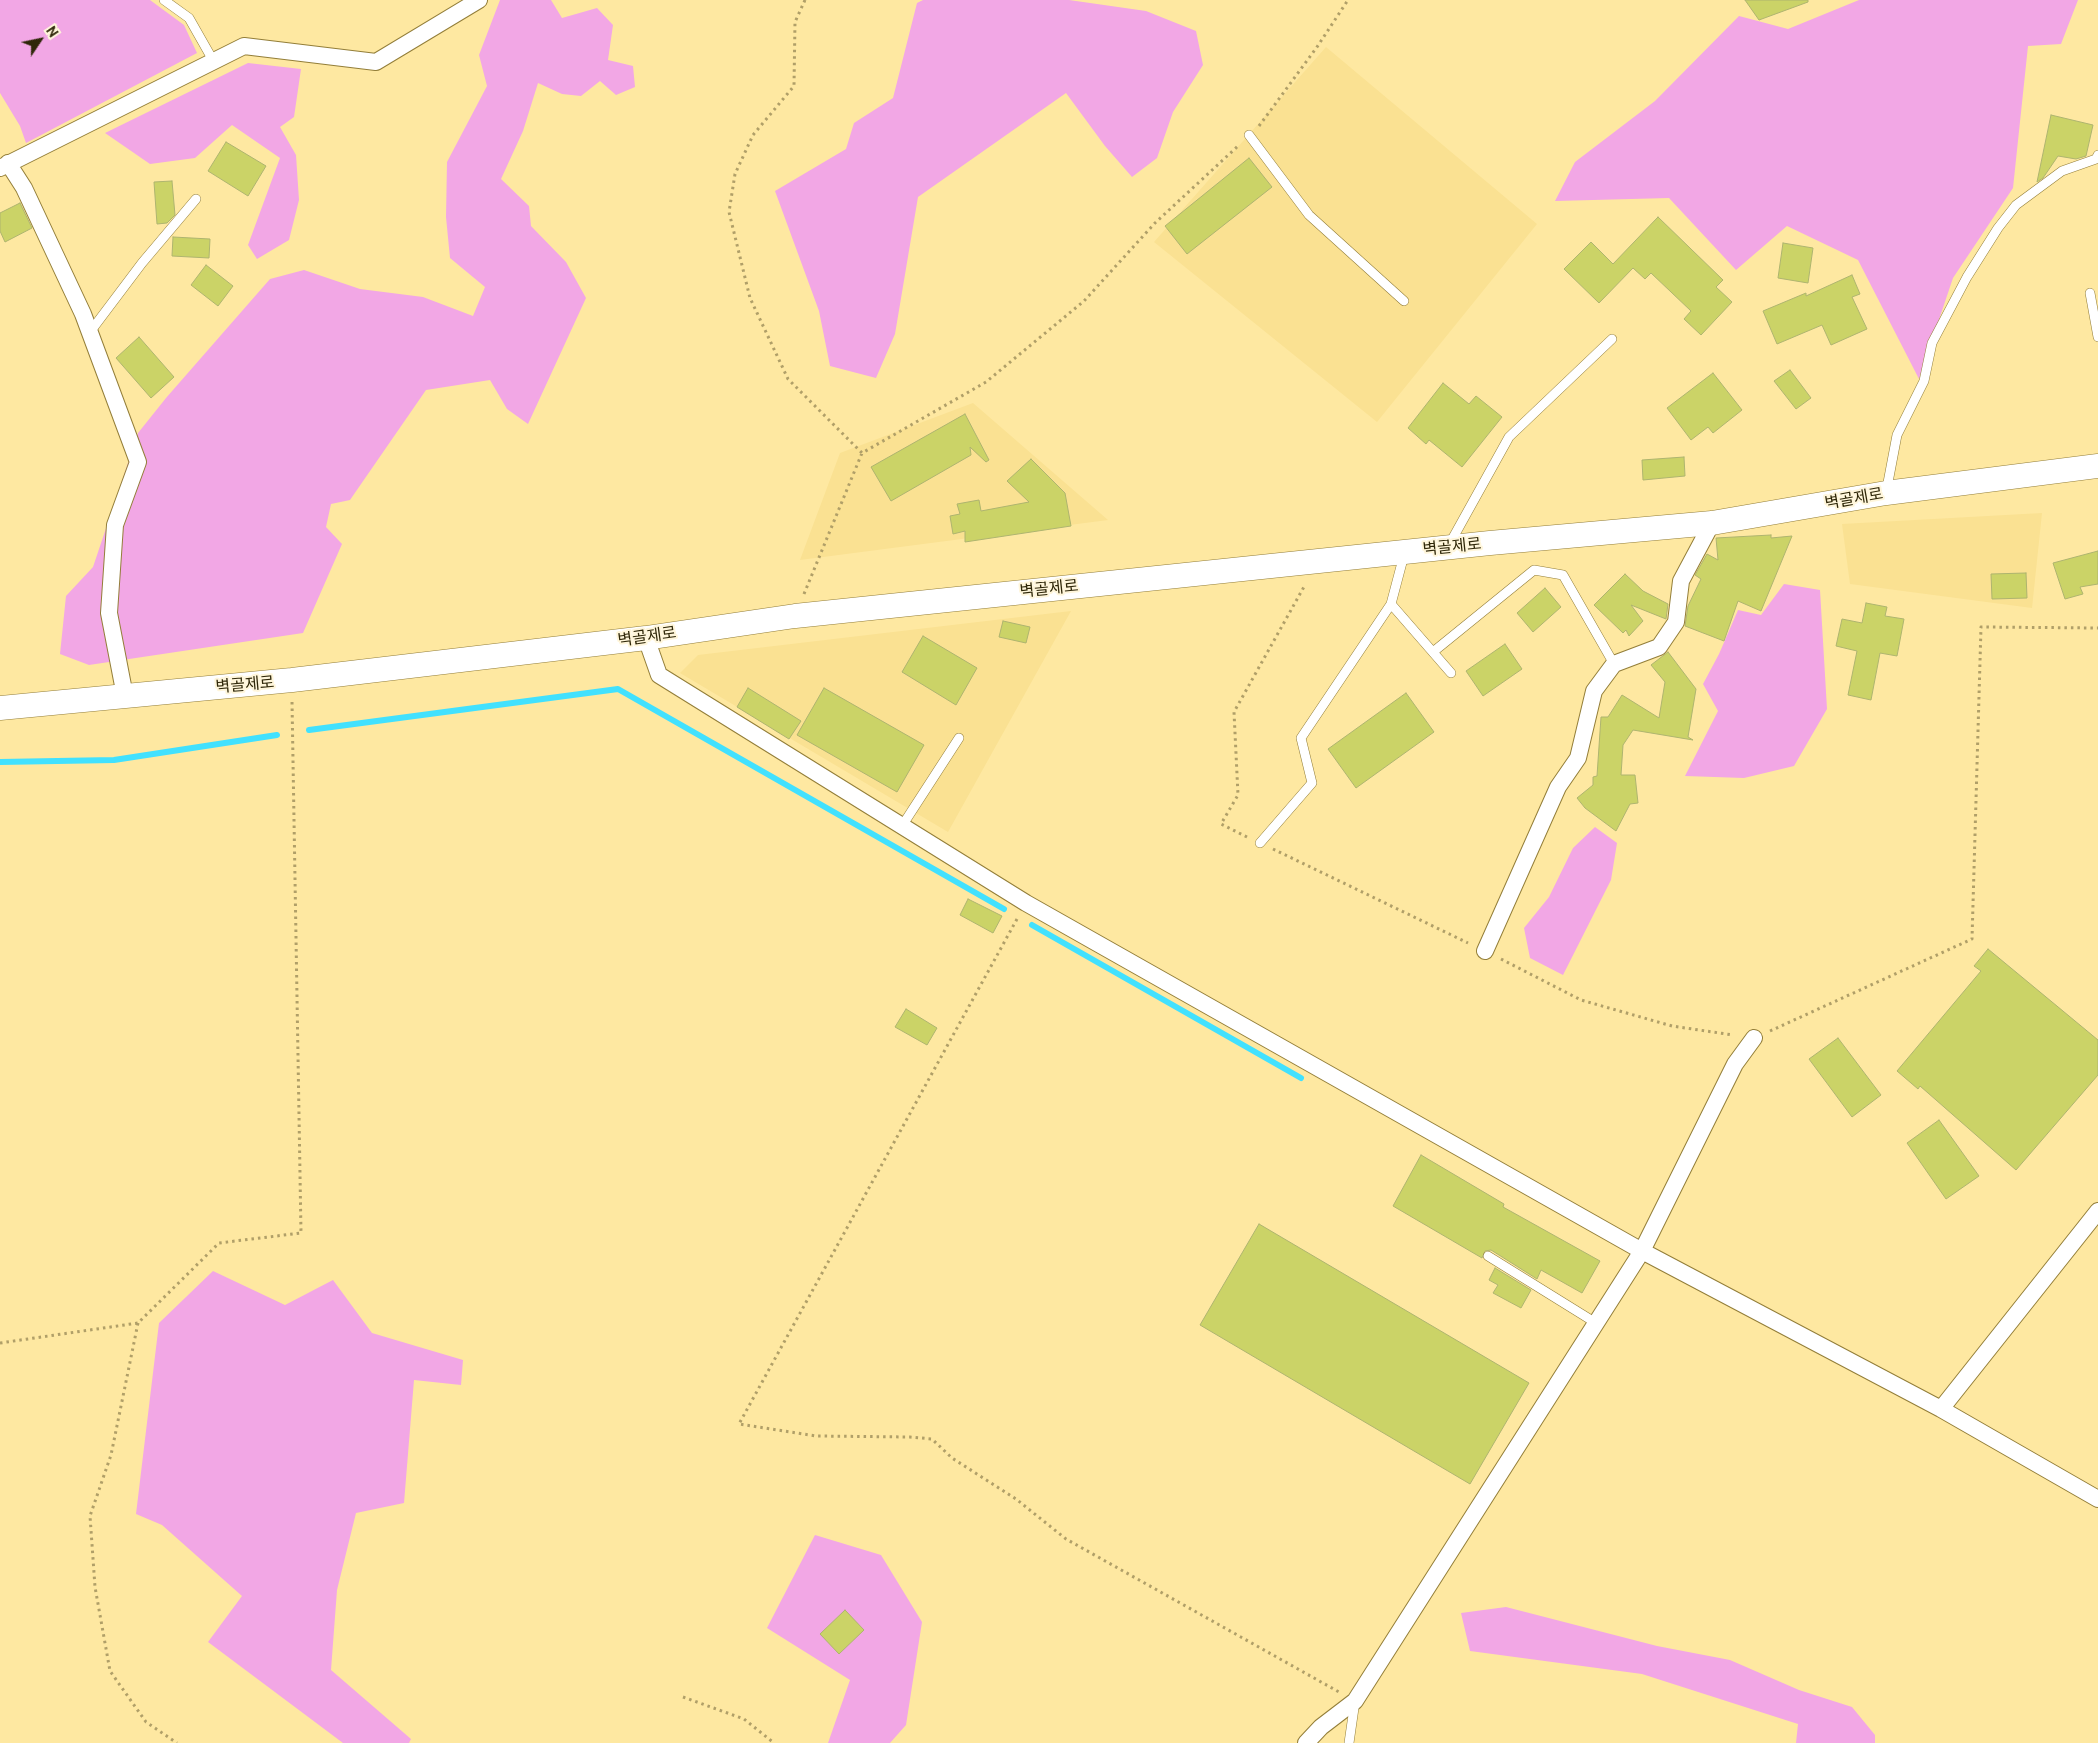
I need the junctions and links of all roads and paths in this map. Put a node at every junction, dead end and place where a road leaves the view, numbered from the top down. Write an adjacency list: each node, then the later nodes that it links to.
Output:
1 (164, 0): 5 (lane)
2 (479, 0): 5 (street)
3 (805, 0): 15 (path)
4 (1348, 0): 6 (path)
5 (214, 62): 8 (street)
6 (1250, 135): 11 (lane); 15 (path)
7 (2098, 155): 17 (lane)
8 (4, 165): 12 (street)
9 (196, 198): 12 (lane)
10 (2090, 293): 13 (lane)
11 (1404, 301)
12 (90, 332): 30 (street)
13 (2098, 337)
14 (1612, 339): 19 (lane)
15 (862, 453): 23 (path)
16 (2098, 466): 17 (street, 벽골제로)
17 (1886, 493): 18 (street, 벽골제로)
18 (1712, 523): 19 (street, 벽골제로); 27 (street)
19 (1448, 548): 20 (street, 벽골제로)
20 (1404, 552): 21 (street, 벽골제로); 22 (lane)
21 (1319, 560): 23 (street, 벽골제로); 34 (path)
22 (1391, 604): 26 (lane); 34 (lane)
23 (795, 616): 25 (street, 벽골제로)
24 (2098, 628): 37 (path)
25 (646, 638): 29 (street, 벽골제로); 33 (street)
26 (1433, 652): 27 (lane); 28 (lane)
27 (1614, 664): 36 (street)
28 (1450, 673)
29 (292, 680): 30 (street, 벽골제로); 42 (path)
30 (124, 696): 31 (street, 벽골제로)
31 (0, 708)
32 (959, 738): 33 (lane)
33 (902, 826): 35 (street)
34 (1260, 843): 36 (path)
35 (1026, 903): 39 (street); 47 (path)
36 (1485, 951): 37 (path)
37 (1754, 1038): 39 (street)
38 (2098, 1211): 44 (street)
39 (1642, 1251): 41 (street); 44 (street)
40 (1488, 1256): 41 (lane)
41 (1596, 1322): 47 (street)
42 (138, 1323): 43 (path); 48 (path)
43 (0, 1343)
44 (1941, 1409): 45 (street)
45 (2098, 1499)
46 (683, 1697): 49 (path)
47 (1355, 1701): 50 (street); 51 (lane)
48 (177, 1743)
49 (774, 1743)
50 (1306, 1743)
51 (1348, 1743)

